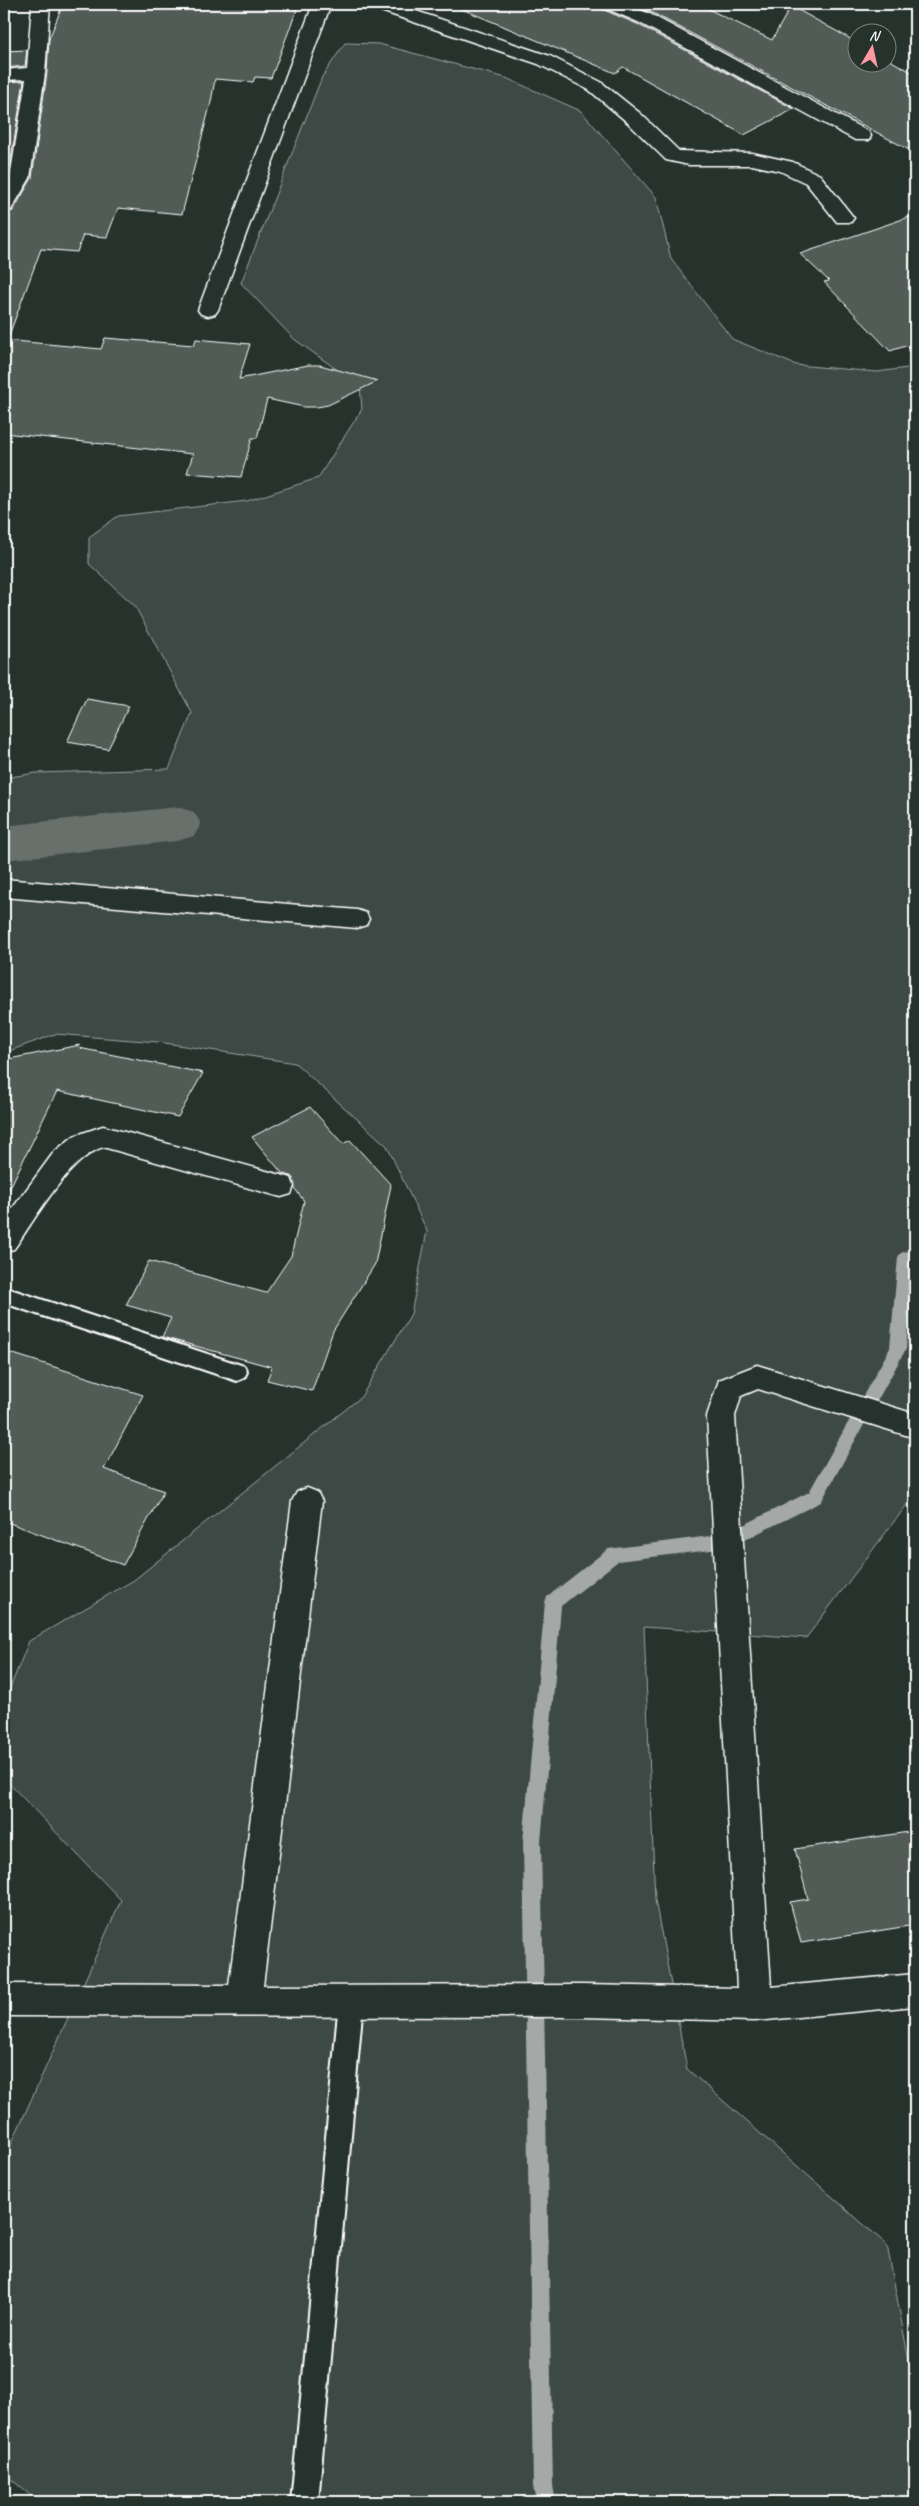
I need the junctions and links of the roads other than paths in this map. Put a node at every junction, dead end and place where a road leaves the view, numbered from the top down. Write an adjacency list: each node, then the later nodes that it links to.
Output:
1 (38, 4): 5 (street)
2 (322, 4): 10 (street)
3 (378, 4): 9 (street)
4 (611, 4): 7 (street)
5 (36, 73): 6 (street); 8 (street)
6 (4, 75)
7 (862, 136)
8 (4, 206)
9 (844, 218)
10 (208, 310)
11 (4, 888): 12 (street)
12 (357, 919)
13 (281, 1186): 14 (street)
14 (4, 1241)
15 (4, 1295): 16 (lane)
16 (237, 1372)
17 (915, 1426): 23 (street)
18 (307, 1501): 21 (street)
19 (915, 1990): 23 (street)
20 (4, 2000): 21 (street)
21 (244, 2002): 22 (street)
22 (351, 2002): 23 (street); 24 (lane)
23 (755, 2005)
24 (304, 2502)

